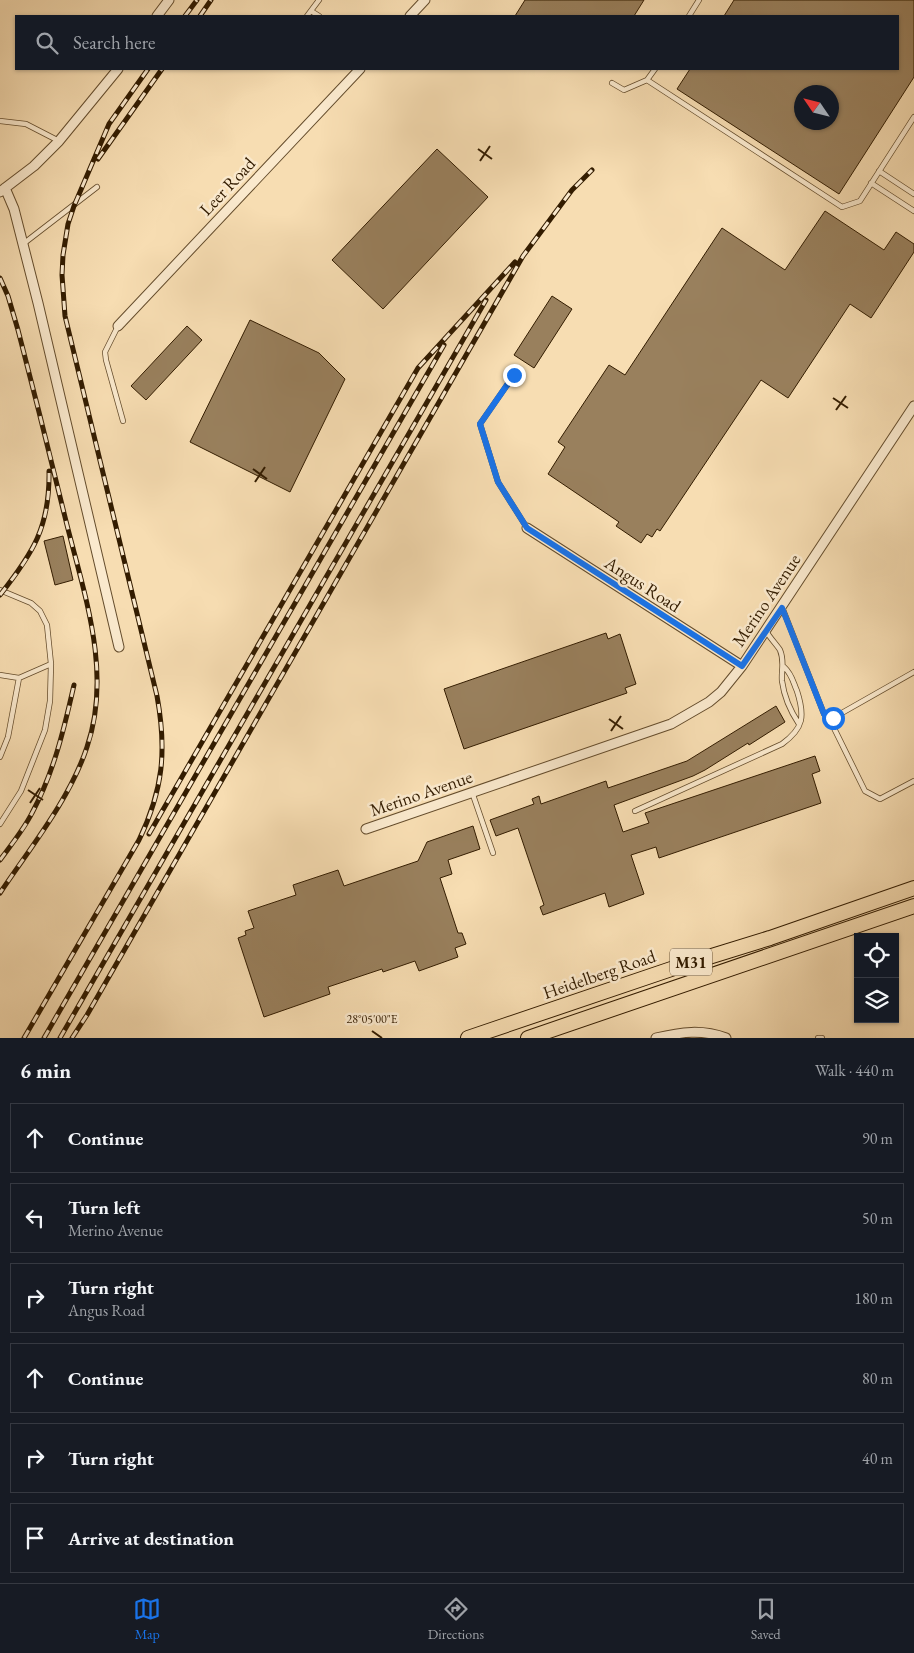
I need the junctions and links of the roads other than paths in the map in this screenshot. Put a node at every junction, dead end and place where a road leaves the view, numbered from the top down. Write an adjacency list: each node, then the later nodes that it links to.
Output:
1 (169, 0): 6 (street)
2 (319, 0): 5 (lane)
3 (425, 0): 9 (street)
4 (699, 0): 10 (lane)
5 (311, 11): 7 (lane); 8 (lane)
6 (158, 15)
7 (308, 15)
8 (317, 15)
9 (411, 15)
10 (690, 15)
11 (117, 70): 18 (street)
12 (359, 70): 26 (street, Leer Road)
13 (654, 70): 14 (lane)
14 (647, 80): 15 (lane); 20 (lane)
15 (612, 83)
16 (914, 117): 19 (lane)
17 (0, 121): 18 (lane)
18 (59, 141): 22 (street)
19 (879, 171): 20 (lane); 23 (lane)
20 (871, 183): 24 (lane)
21 (97, 187): 25 (lane)
22 (2, 190): 25 (street)
23 (914, 194)
24 (914, 211)
25 (23, 244): 34 (street)
26 (118, 326): 29 (lane)
27 (514, 375): 30 (lane)
28 (914, 406): 32 (street, Merino Avenue)
29 (123, 421)
30 (527, 528): 36 (street, Angus Road)
31 (0, 590): 35 (lane)
32 (782, 608): 33 (street, Merino Avenue); 41 (lane)
33 (766, 632): 36 (street, Merino Avenue); 37 (lane)
34 (119, 646)
35 (51, 664): 40 (lane); 47 (lane)
36 (742, 666): 45 (street, Merino Avenue)
37 (784, 666): 42 (lane); 42 (lane)
38 (914, 672): 41 (lane)
39 (0, 676): 40 (lane)
40 (19, 678): 43 (lane)
41 (829, 718): 44 (lane)
42 (799, 724): 46 (lane)
43 (0, 757)
44 (914, 781)
45 (472, 792): 48 (street, Merino Avenue); 49 (lane)
46 (635, 810)
47 (0, 824)
48 (366, 829)
49 (493, 853)
50 (914, 888): 52 (main road, Heidelberg Road / M31)
51 (914, 906): 53 (main road, Heidelberg Road / M31)
52 (468, 1038)
53 (528, 1038)
54 (656, 1038): 55 (street)
55 (726, 1038)
56 (818, 1038): 57 (lane)
57 (822, 1038)

